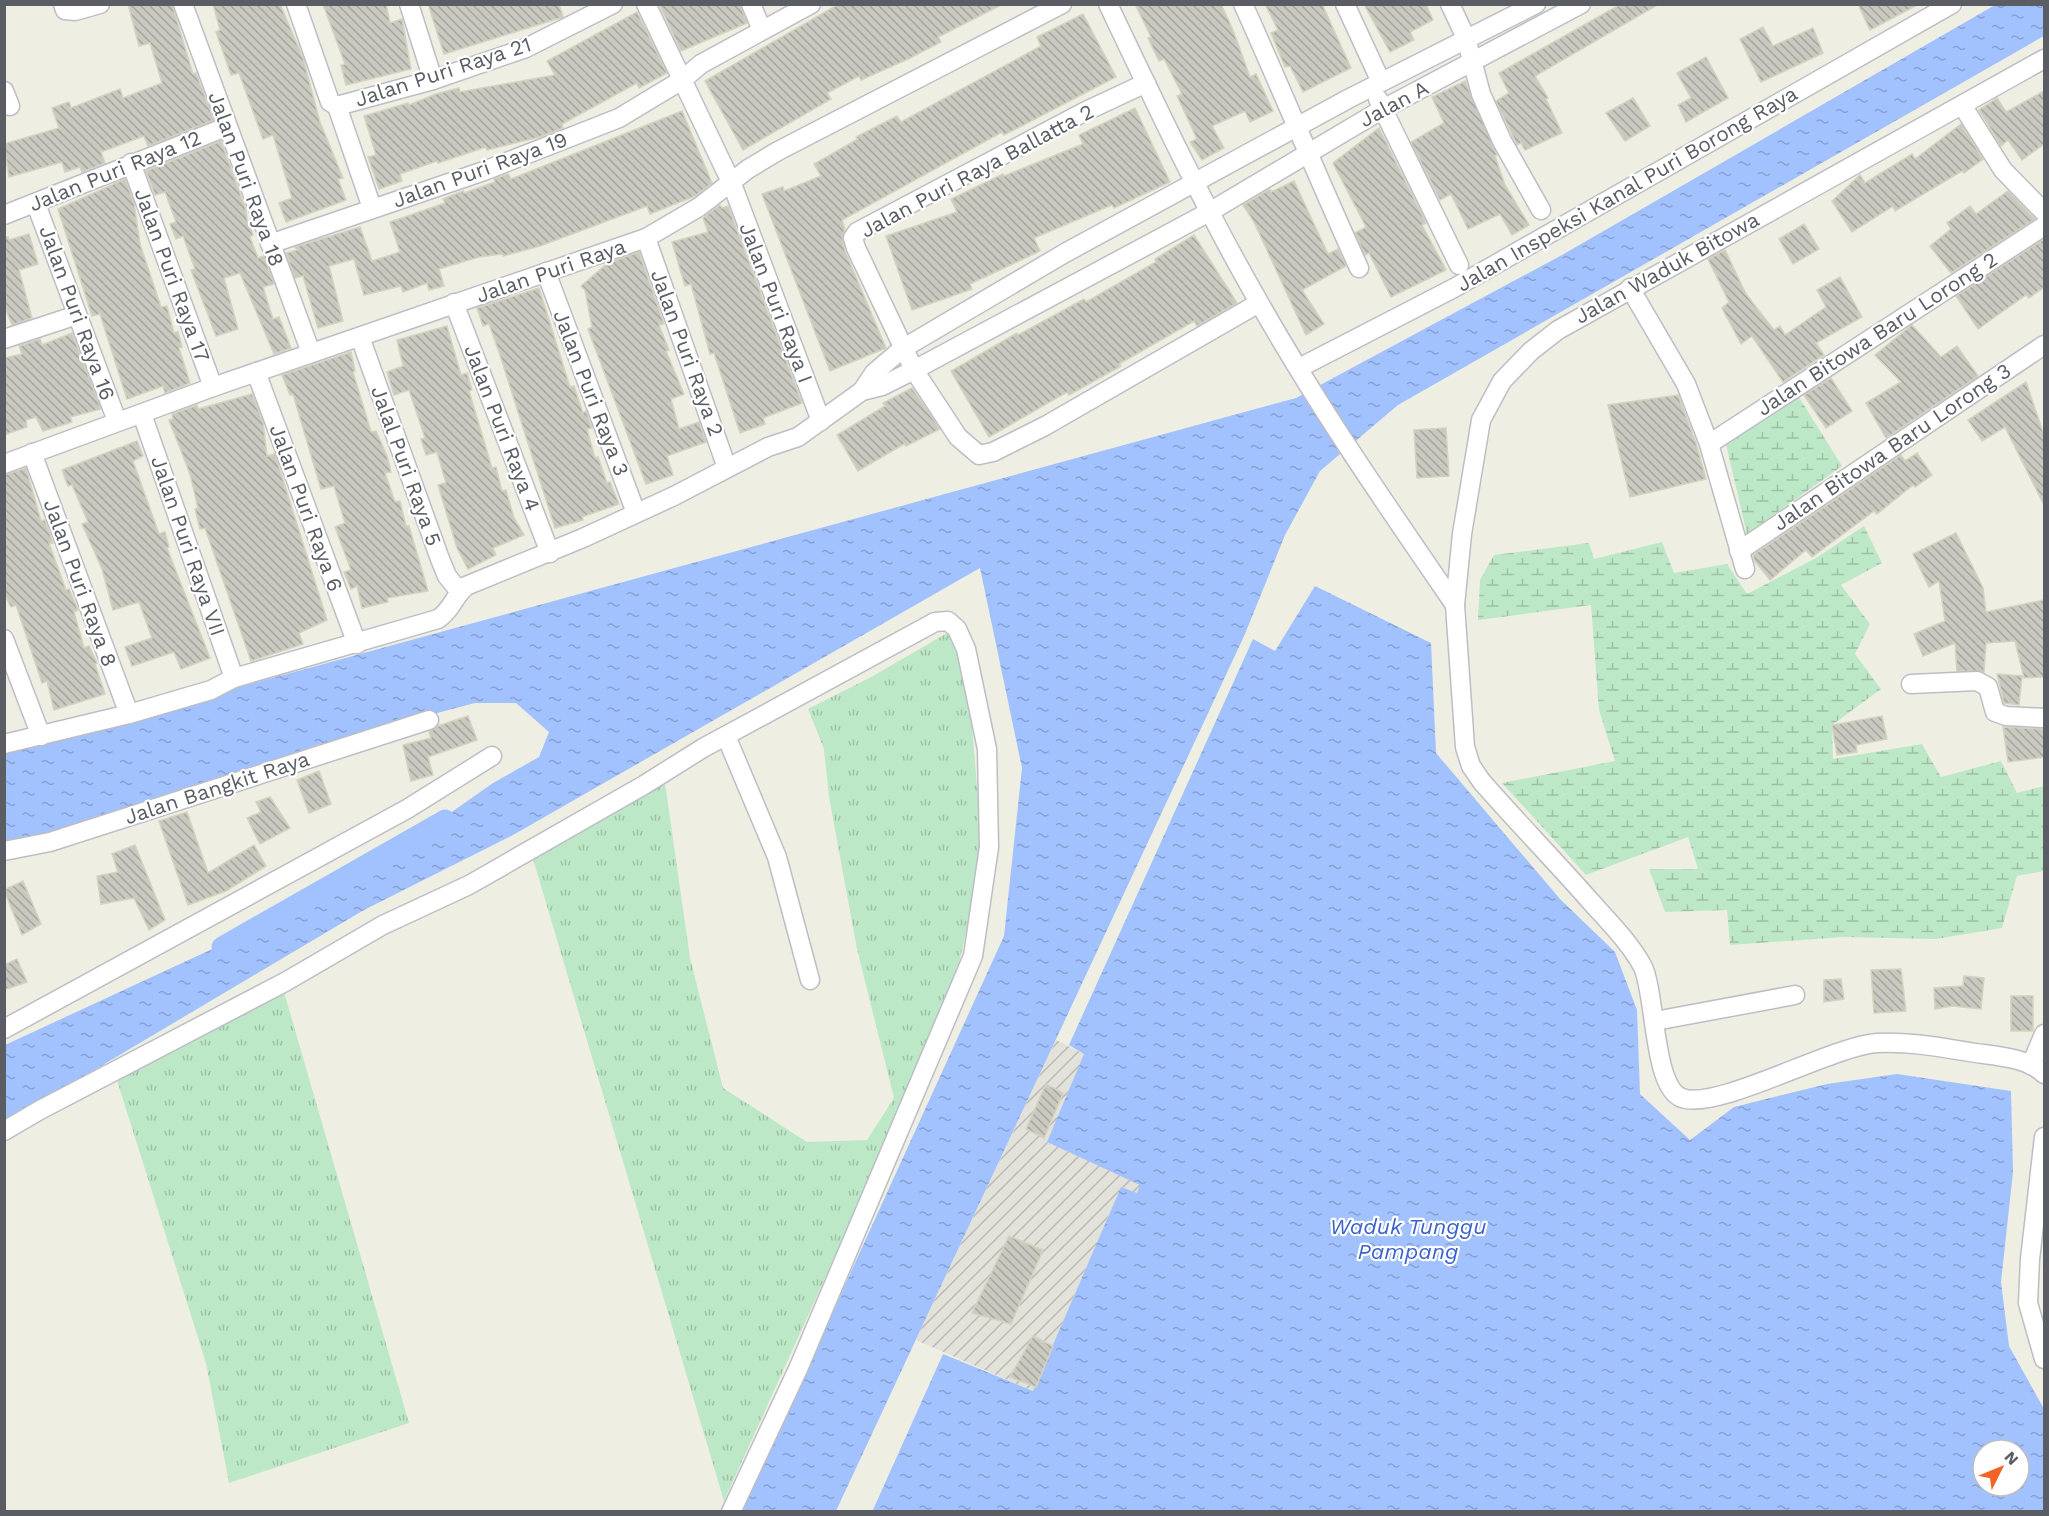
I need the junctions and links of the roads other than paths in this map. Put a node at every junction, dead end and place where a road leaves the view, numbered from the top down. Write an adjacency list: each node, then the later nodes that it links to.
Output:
1 (63, 4): 2 (street)
2 (100, 4)
3 (183, 4): 30 (street, Jalan Puri Raya 18)
4 (296, 4): 27 (street)
5 (409, 4): 22 (street)
6 (613, 4): 22 (street, Jalan Puri Raya 21)
7 (646, 4): 23 (street, Jalan Puri Raya I)
8 (751, 4): 18 (street)
9 (811, 4): 18 (street, Jalan Puri Raya 19)
10 (1062, 4): 33 (street, Jalan Puri Raya)
11 (1107, 4): 24 (street)
12 (1244, 4): 29 (street)
13 (1346, 4): 25 (street)
14 (1450, 4): 19 (street)
15 (1536, 4): 19 (street, Jalan A)
16 (1581, 4): 21 (street, Jalan A)
17 (1952, 4): 59 (street, Jalan Inspeksi Kanal Puri Borong Raya)
18 (762, 30): 23 (street, Jalan Puri Raya 19)
19 (1466, 38): 21 (street); 25 (street, Jalan A)
20 (2044, 59): 26 (street, Jalan Waduk Bitowa)
21 (1472, 62): 28 (street, Jalan A); 38 (street)
22 (433, 80): 27 (street, Jalan Puri Raya 21)
23 (682, 80): 33 (street, Jalan Puri Raya I); 37 (street, Jalan Puri Raya 19)
24 (1146, 83): 34 (street); 56 (street, Jalan Puri Raya Ballatta 2)
25 (1376, 84): 28 (street); 29 (street, Jalan A)
26 (1962, 105): 40 (street); 49 (street, Jalan Waduk Bitowa)
27 (337, 106): 37 (street)
28 (1383, 109): 31 (street, Jalan A); 46 (street)
29 (1299, 126): 31 (street); 34 (street, Jalan A)
30 (226, 127): 32 (street, Jalan Puri Raya 12); 45 (street, Jalan Puri Raya 18)
31 (1307, 154): 39 (street, Jalan A); 47 (street)
32 (131, 163): 36 (street, Jalan Puri Raya 12); 61 (street, Jalan Puri Raya 17)
33 (732, 184): 44 (street, Jalan Puri Raya); 64 (street, Jalan Puri Raya I)
34 (1196, 184): 35 (street, Jalan A); 39 (street)
35 (1167, 200): 42 (street); 56 (street, Jalan A)
36 (36, 204): 41 (street, Jalan Puri Raya 12); 52 (street, Jalan Puri Raya 16)
37 (372, 208): 45 (street, Jalan Puri Raya 19)
38 (1541, 210)
39 (1211, 211): 42 (street, Jalan A); 51 (street)
40 (2044, 212)
41 (4, 215)
42 (1181, 224): 58 (street, Jalan A)
43 (2044, 226): 66 (street, Jalan Bitowa Baru Lorong 2)
44 (646, 238): 48 (street, Jalan Puri Raya); 69 (street, Jalan Puri Raya 2)
45 (270, 244): 57 (street, Jalan Puri Raya 18)
46 (1459, 265)
47 (1359, 268)
48 (546, 273): 50 (street, Jalan Puri Raya); 70 (street, Jalan Puri Raya 3)
49 (1630, 288): 66 (street); 75 (street, Jalan Waduk Bitowa)
50 (454, 303): 53 (street, Jalan Puri Raya); 72 (street, Jalan Puri Raya 4)
51 (1259, 303): 58 (street); 59 (street)
52 (77, 315): 54 (street); 65 (street, Jalan Puri Raya 16)
53 (360, 337): 57 (street, Jalan Puri Raya); 74 (street, Jalal Puri Raya 5)
54 (4, 339)
55 (2044, 345): 71 (street, Jalan Bitowa Baru Lorong 3)
56 (902, 349): 58 (street); 62 (street, Jalan A)
57 (310, 353): 60 (street, Jalan Puri Raya)
58 (914, 370): 62 (street, Jalan A)
59 (1301, 371): 75 (street)
60 (256, 372): 61 (street, Jalan Puri Raya); 77 (street, Jalan Puri Raya 6)
61 (213, 387): 63 (street, Jalan Puri Raya)
62 (862, 390): 64 (street)
63 (142, 414): 65 (street, Jalan Puri Raya); 78 (street, Jalan Puri Raya VII)
64 (821, 421): 69 (street)
65 (117, 422): 67 (street, Jalan Puri Raya)
66 (1709, 444): 71 (street)
67 (32, 453): 68 (street, Jalan Puri Raya); 80 (street, Jalan Puri Raya 8)
68 (4, 464)
69 (727, 468): 70 (street)
70 (636, 513): 72 (street)
71 (1739, 550): 73 (street)
72 (549, 553): 74 (street)
73 (1744, 569)
74 (460, 592): 77 (street)
75 (1455, 604): 90 (street, Jalan Waduk Bitowa)
76 (4, 639): 83 (street)
77 (357, 644): 78 (street)
78 (234, 678): 80 (street)
79 (1911, 684): 81 (street)
80 (129, 714): 83 (street)
81 (2044, 718)
82 (429, 720): 87 (street, Jalan Bangkit Raya)
83 (41, 736): 85 (street)
84 (726, 736): 88 (street); 94 (street); 97 (street)
85 (4, 744)
86 (492, 756): 91 (street)
87 (4, 851)
88 (810, 981)
89 (1795, 995): 90 (street)
90 (1655, 1022): 93 (street, Jalan Waduk Bitowa)
91 (4, 1029)
92 (2044, 1034): 93 (street)
93 (2038, 1069)
94 (4, 1131)
95 (2044, 1137): 96 (street)
96 (2044, 1359)
97 (731, 1512)

